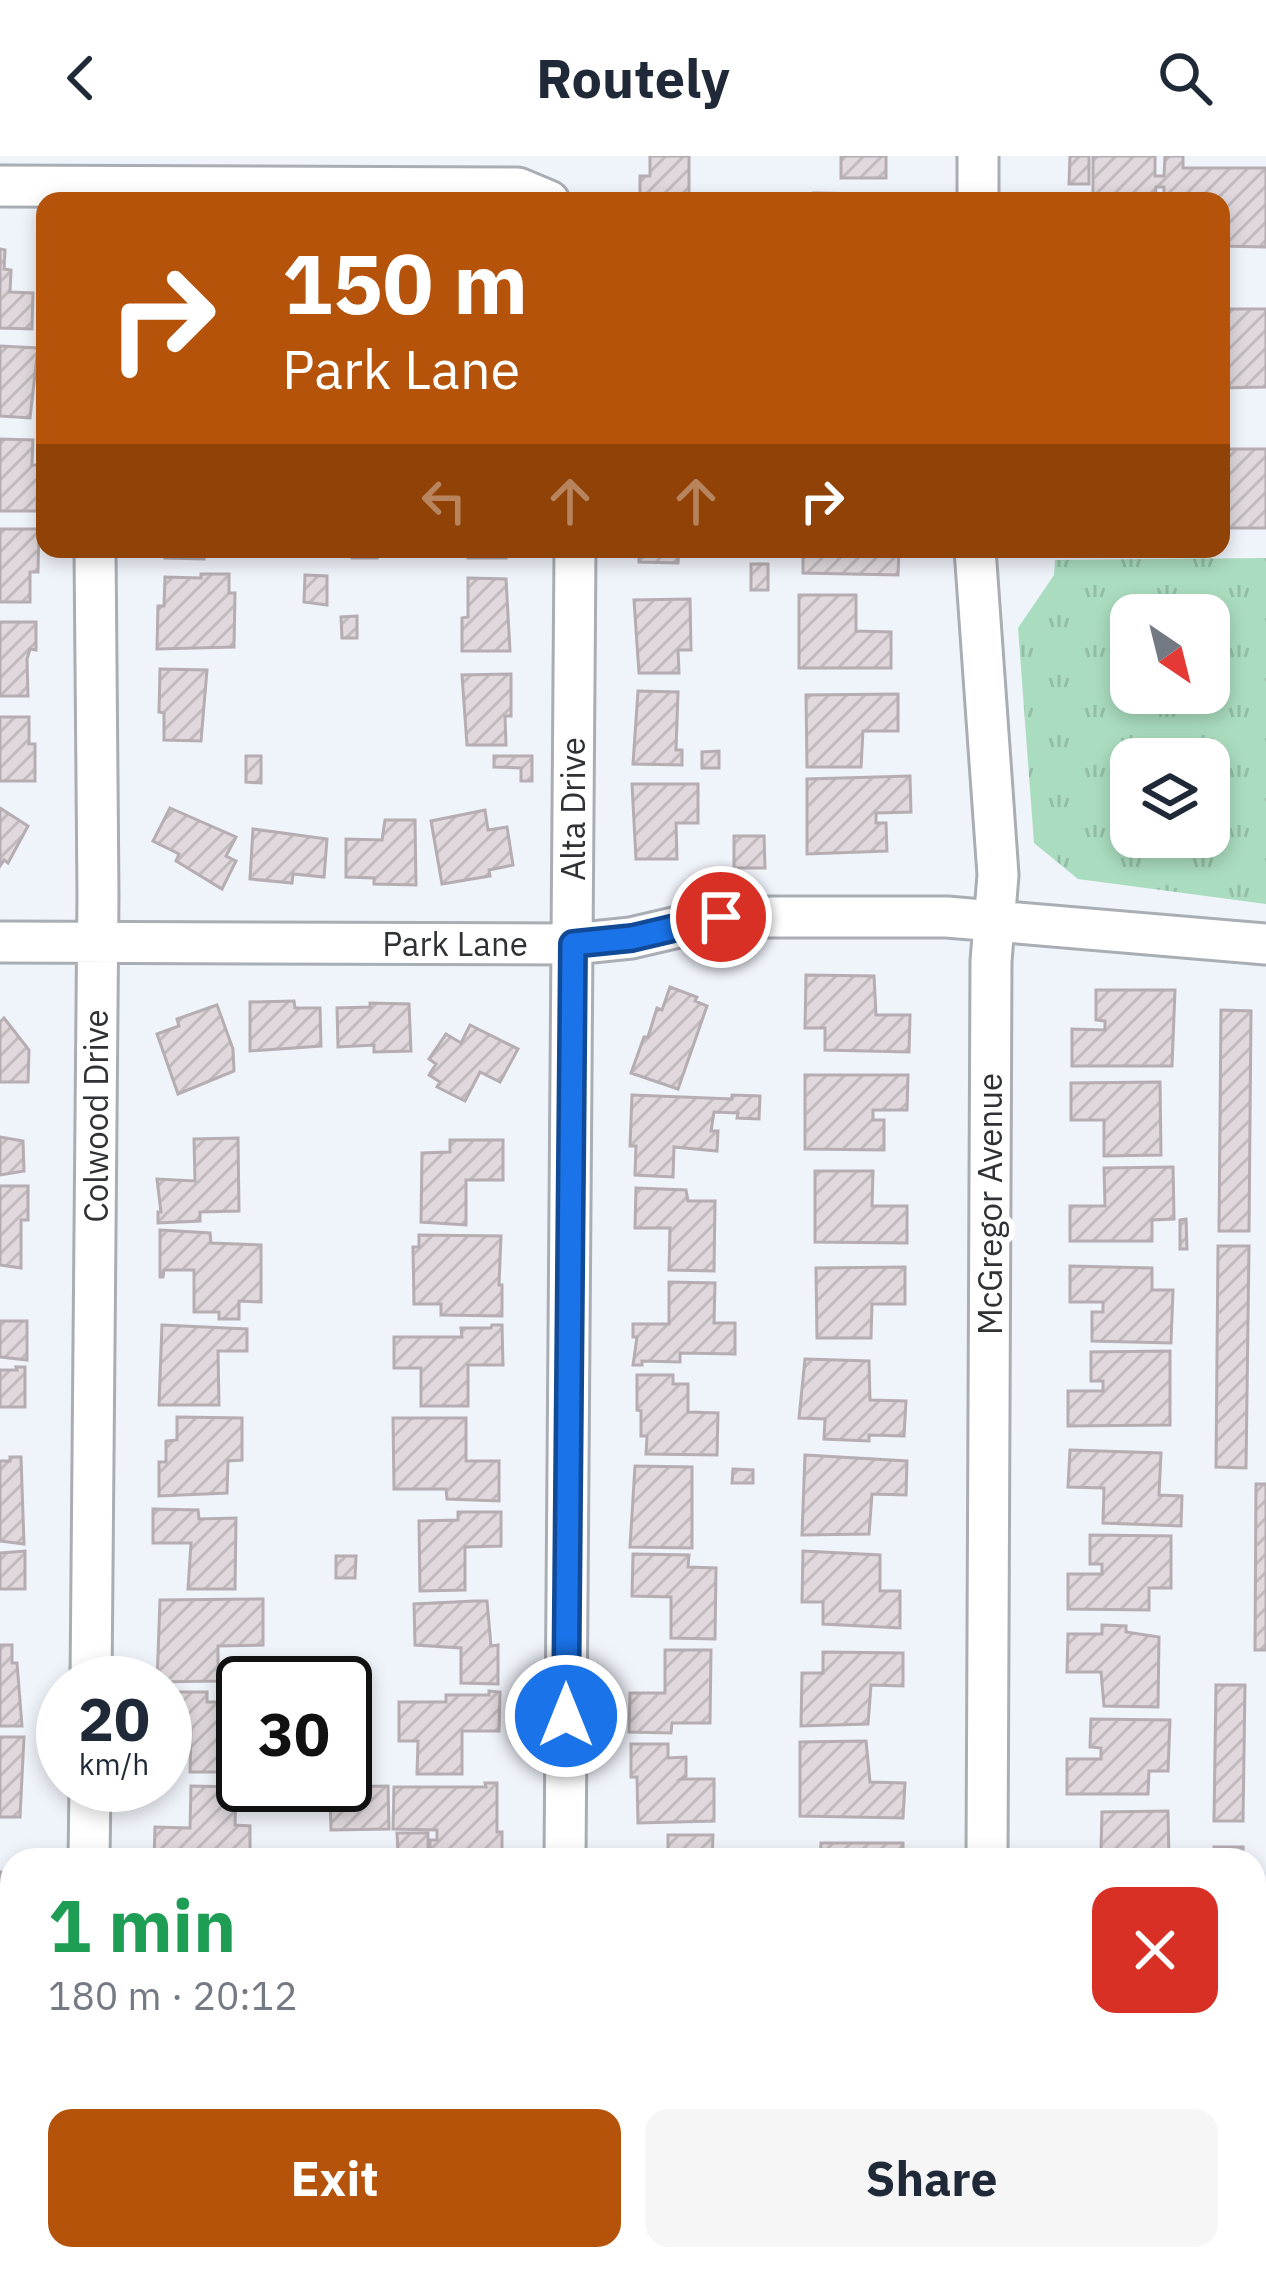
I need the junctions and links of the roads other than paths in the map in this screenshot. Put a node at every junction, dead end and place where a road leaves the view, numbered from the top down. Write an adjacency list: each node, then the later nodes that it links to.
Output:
1 (978, 156): 6 (street)
2 (0, 186): 3 (street)
3 (68, 192)
4 (233, 192): 5 (street)
5 (528, 192)
6 (978, 192)
7 (94, 558): 12 (street, Colwood Drive)
8 (575, 558): 13 (street, Alta Drive)
9 (976, 558): 10 (street, McGregor Avenue)
10 (998, 921): 13 (street, Park Lane); 14 (street, Park Lane); 19 (street, McGregor Avenue)
11 (0, 942): 12 (street, Park Lane)
12 (98, 942): 13 (street, Park Lane); 15 (street, Colwood Drive)
13 (573, 944): 18 (street, Alta Drive)
14 (1266, 944)
15 (91, 1656)
16 (90, 1812): 17 (street)
17 (89, 1848)
18 (566, 1848)
19 (988, 1848)

